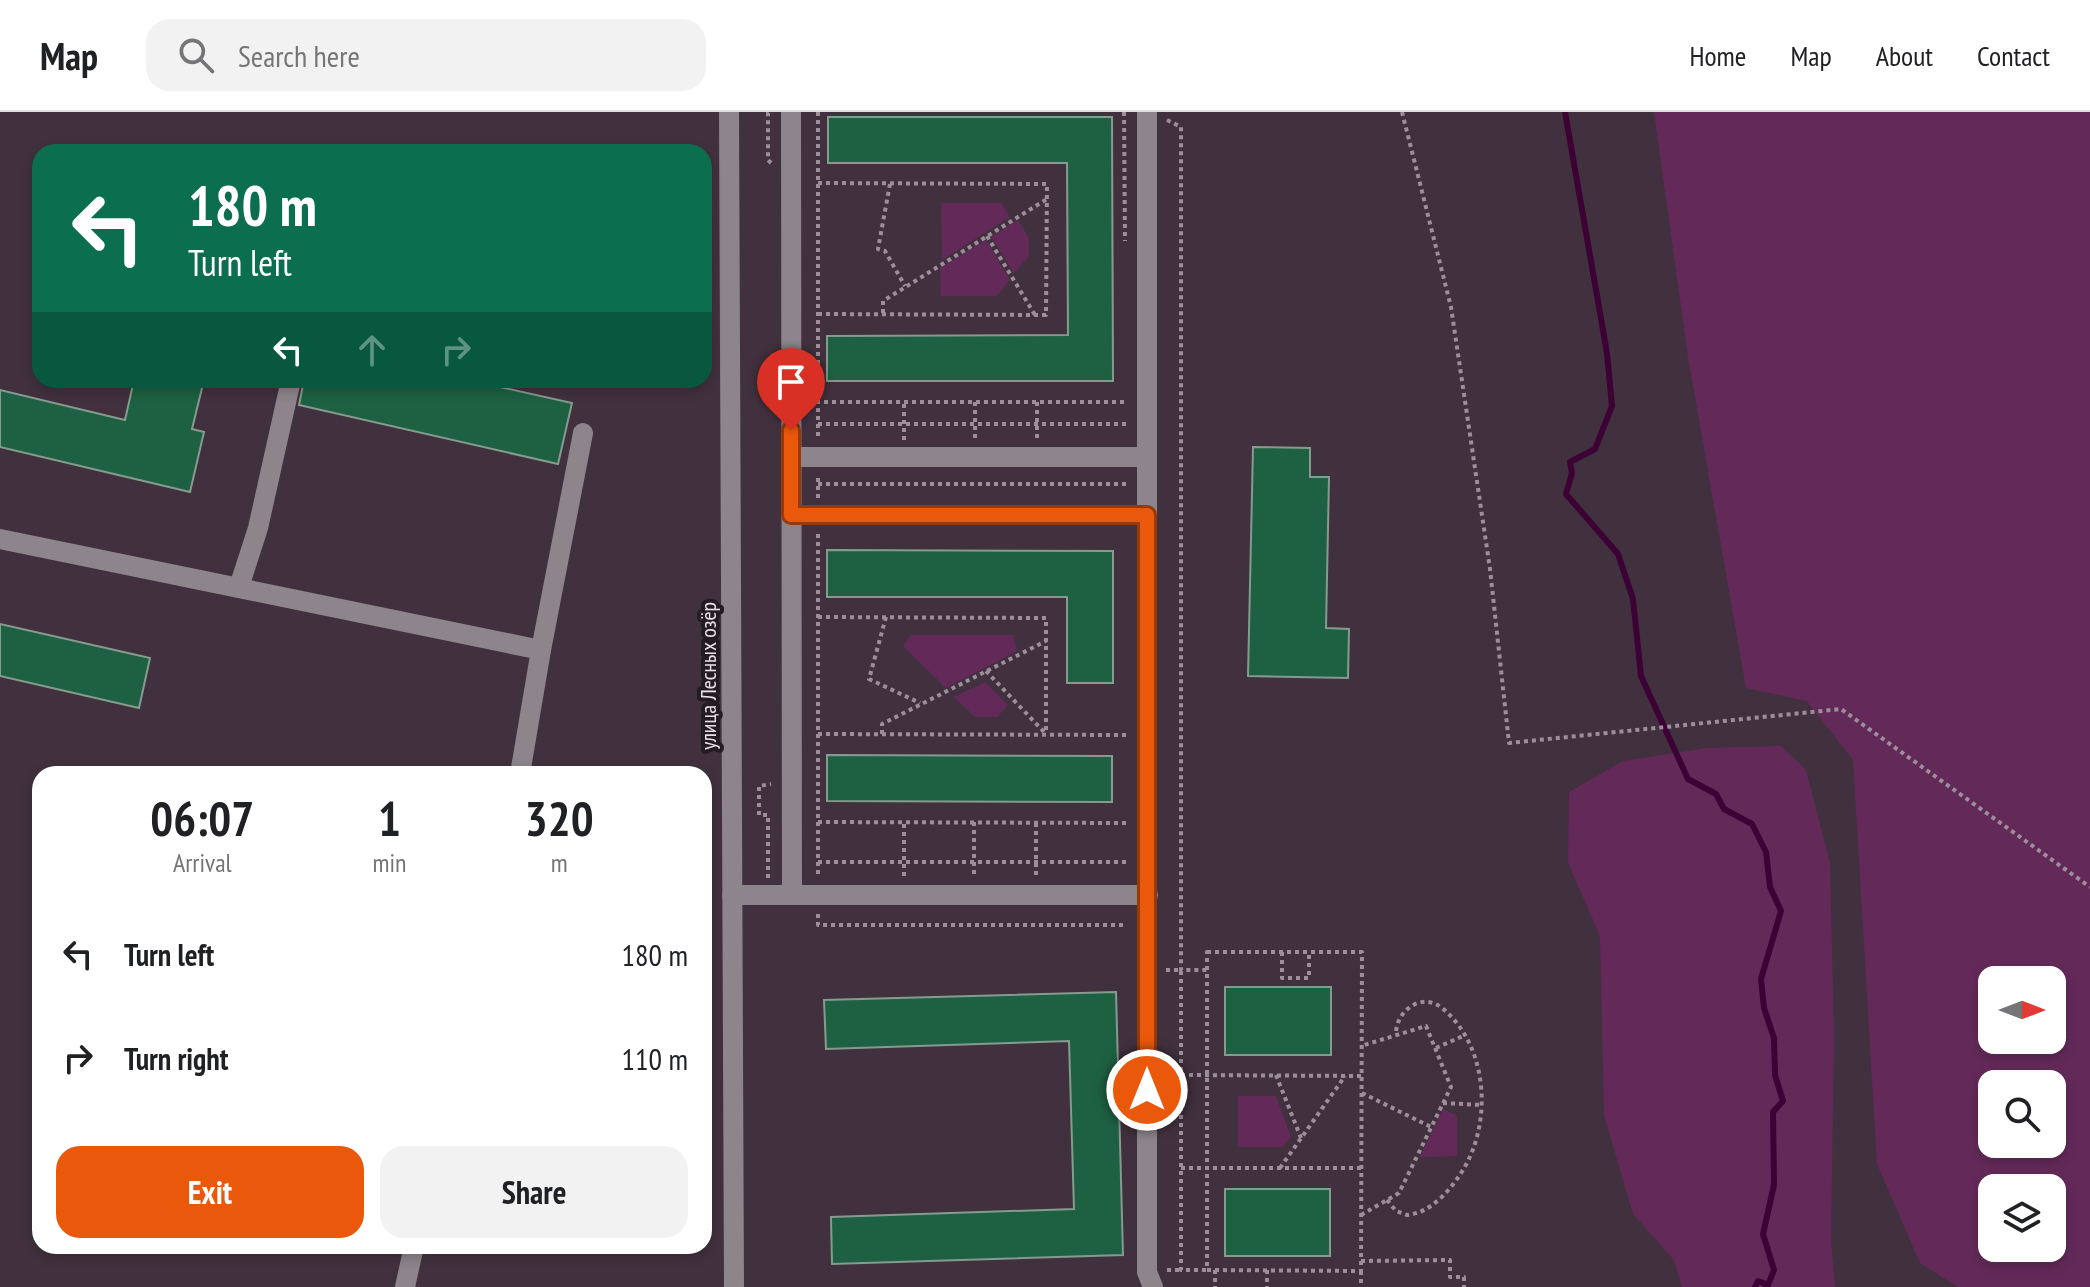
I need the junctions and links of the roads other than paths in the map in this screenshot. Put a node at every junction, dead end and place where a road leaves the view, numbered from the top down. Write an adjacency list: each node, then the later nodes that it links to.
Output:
1 (729, 112): 14 (street, улица Лесных озёр)
2 (791, 112): 6 (street)
3 (1147, 112): 7 (street)
4 (289, 388): 11 (street)
5 (583, 433): 12 (street)
6 (791, 457): 7 (street); 8 (street)
7 (1147, 457): 9 (street)
8 (791, 515): 9 (street); 15 (street)
9 (1147, 515): 16 (street)
10 (0, 539): 11 (street)
11 (239, 587): 12 (street)
12 (541, 650): 13 (street)
13 (521, 766)
14 (732, 895): 15 (street); 19 (street, улица Лесных озёр)
15 (792, 895): 16 (street)
16 (1137, 895): 20 (street)
17 (412, 1254): 18 (street)
18 (405, 1287)
19 (734, 1287)
20 (1153, 1287)

